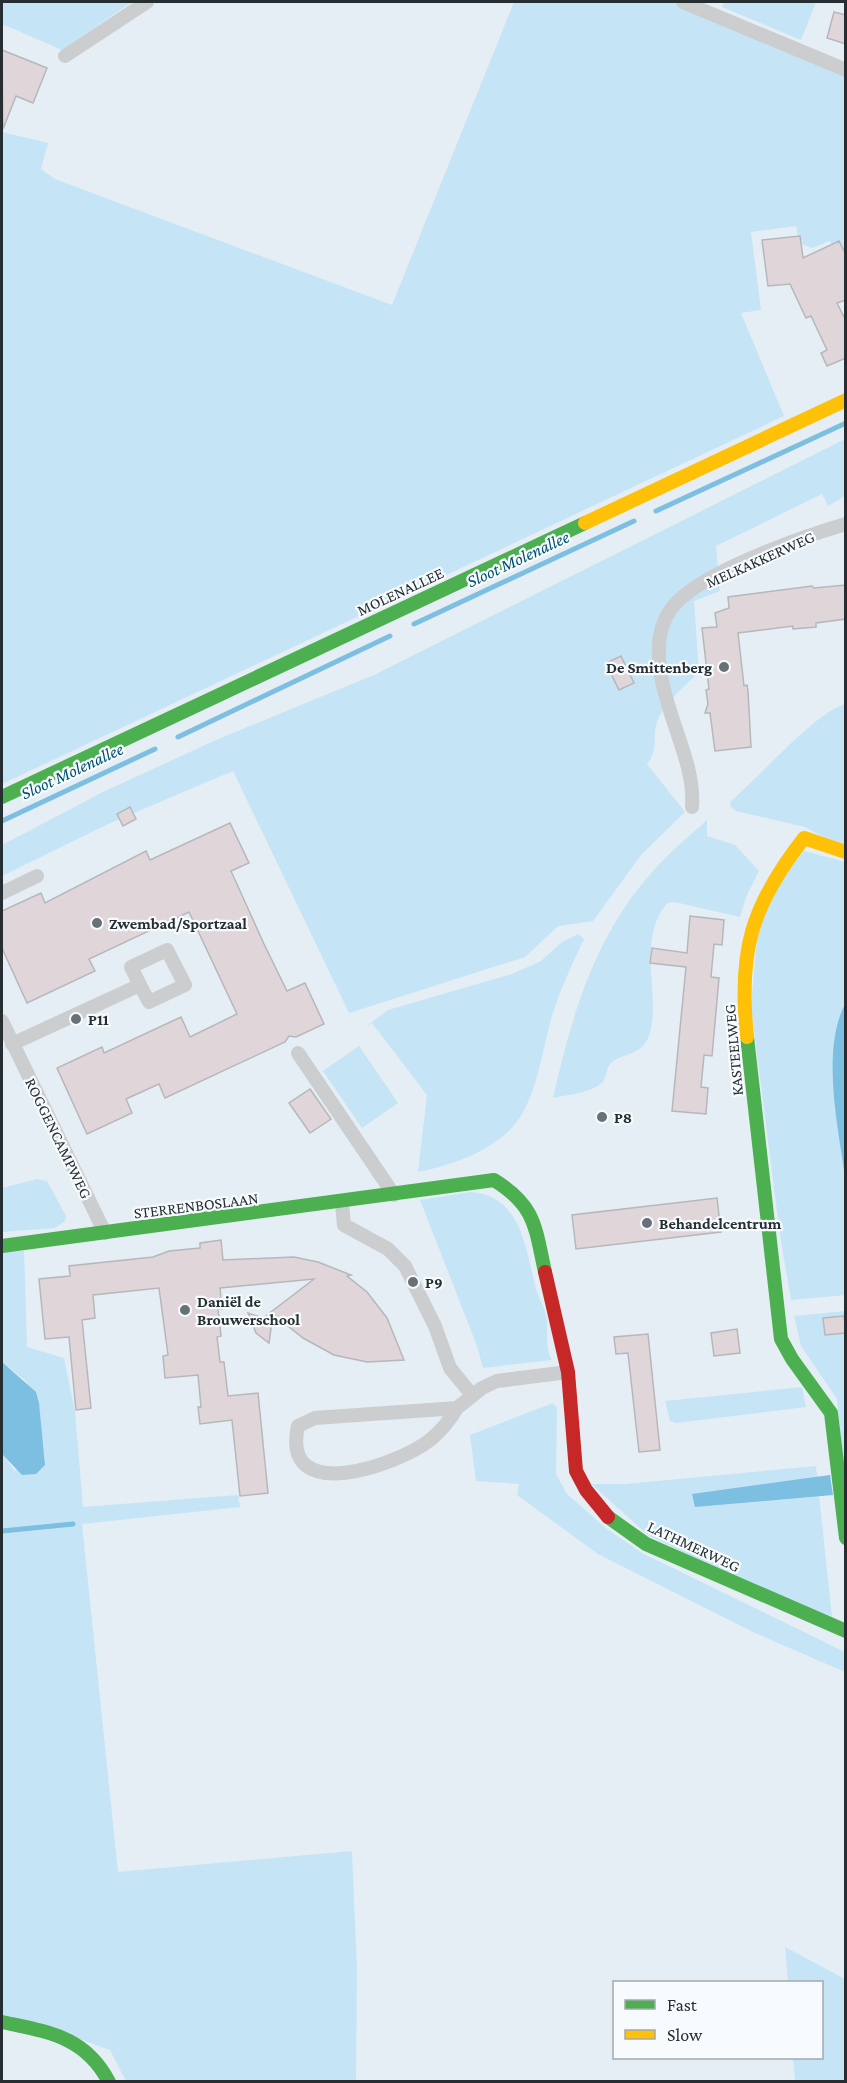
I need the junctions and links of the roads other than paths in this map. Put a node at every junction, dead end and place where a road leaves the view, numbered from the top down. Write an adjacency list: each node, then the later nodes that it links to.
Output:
1 (147, 2): 3 (street)
2 (683, 2): 4 (street)
3 (66, 56)
4 (846, 70)
5 (846, 400): 7 (street, MOLENALLEE)
6 (846, 524): 8 (street, MELKAKKERWEG)
7 (2, 797)
8 (692, 807)
9 (846, 852): 24 (street, KASTEELWEG)
10 (37, 876): 11 (street)
11 (2, 892)
12 (140, 985): 14 (street)
13 (2, 1021): 14 (street, ROGGENCAMPWEG)
14 (12, 1044): 19 (street, ROGGENCAMPWEG)
15 (298, 1053): 17 (street)
16 (494, 1180): 17 (street, STERRENBOSLAAN); 21 (street, LATHMERWEG)
17 (394, 1195): 18 (street, STERRENBOSLAAN)
18 (342, 1203): 19 (street, STERRENBOSLAAN); 22 (street)
19 (105, 1233): 20 (street, STERRENBOSLAAN)
20 (2, 1246)
21 (568, 1372): 22 (street); 25 (street, LATHMERWEG)
22 (472, 1395): 23 (street)
23 (457, 1408): 23 (street)
24 (846, 1538)
25 (846, 1631)
26 (2, 2022): 27 (street)
27 (110, 2082)

